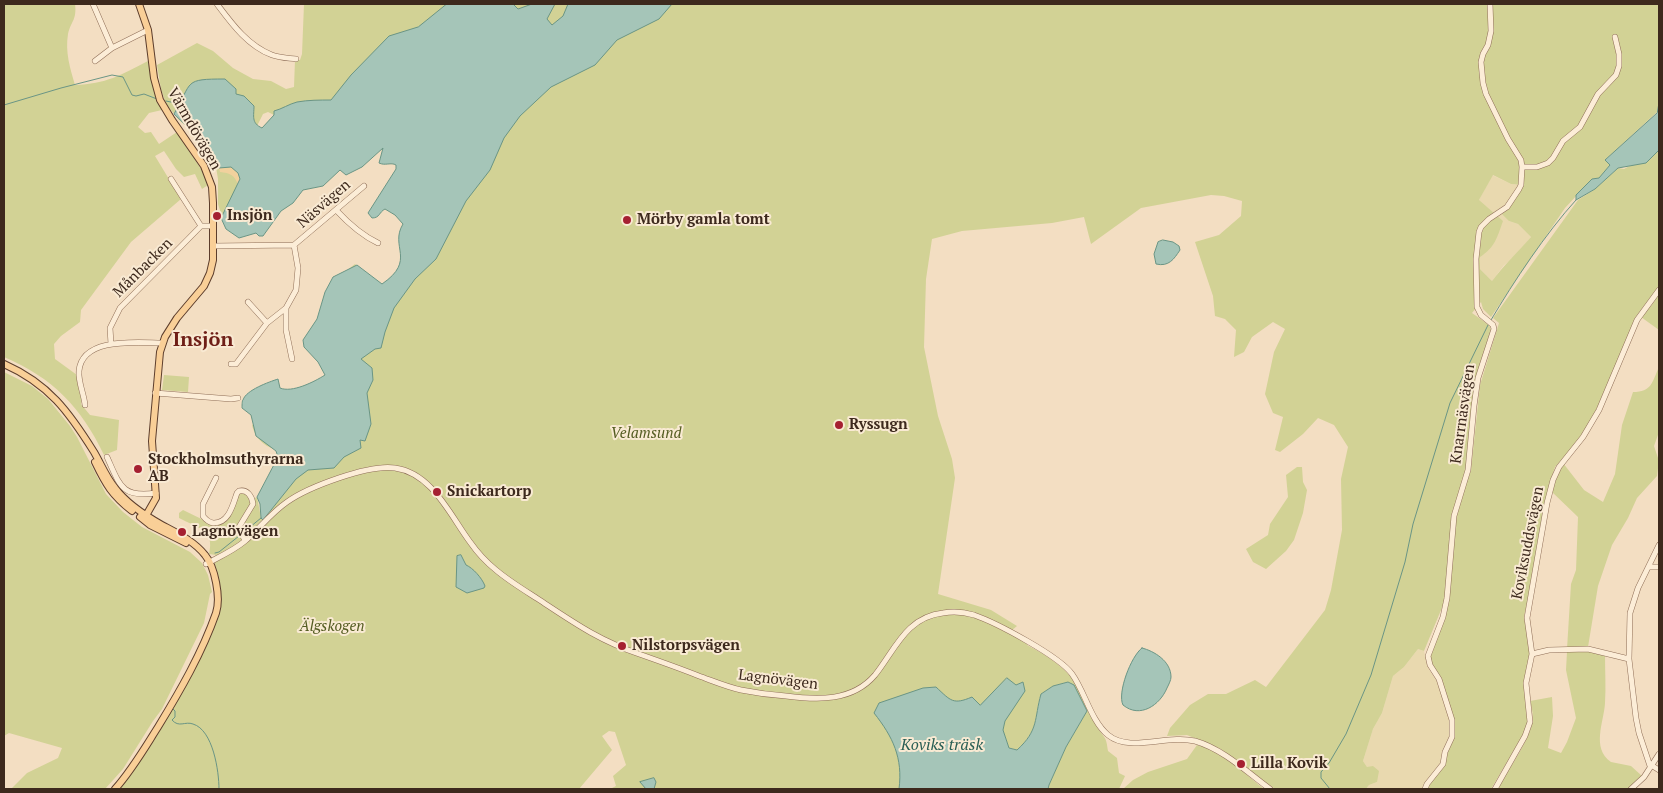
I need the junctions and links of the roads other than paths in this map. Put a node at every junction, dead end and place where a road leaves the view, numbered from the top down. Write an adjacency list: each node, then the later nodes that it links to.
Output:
1 (93, 4): 7 (street)
2 (139, 4): 5 (main road, Värmdövägen)
3 (217, 4): 8 (street)
4 (1490, 4): 10 (street)
5 (148, 30): 7 (street); 15 (main road, Värmdövägen)
6 (1615, 37): 10 (street)
7 (112, 48): 9 (street)
8 (296, 58)
9 (95, 60)
10 (1522, 167): 47 (street, Knarrnäsvägen)
11 (171, 179): 14 (street)
12 (364, 186): 13 (street, Näsvägen)
13 (336, 210): 16 (street); 18 (street, Näsvägen)
14 (201, 226): 15 (street); 24 (street, Månbacken)
15 (213, 226): 17 (main road, Värmdövägen)
16 (378, 243)
17 (213, 246): 18 (street, Näsvägen); 23 (main road, Värmdövägen)
18 (294, 246): 21 (street)
19 (1659, 290): 40 (street, Koviksuddsvägen)
20 (248, 302): 22 (street)
21 (286, 308): 22 (street); 25 (street)
22 (268, 323): 27 (street)
23 (162, 343): 24 (street); 28 (main road, Värmdövägen)
24 (110, 344): 30 (street)
25 (292, 359)
26 (4, 364): 34 (main road)
27 (231, 364)
28 (155, 393): 29 (street); 33 (main road, Värmdövägen)
29 (238, 398)
30 (85, 405)
31 (107, 458): 33 (street)
32 (216, 478): 35 (street)
33 (156, 494): 34 (main road, Värmdövägen)
34 (145, 518): 37 (main road)
35 (243, 536): 37 (street, Lagnövägen); 46 (street, Lagnövägen)
36 (1659, 545): 38 (street)
37 (208, 563): 45 (main road)
38 (1648, 567): 39 (street); 41 (street)
39 (1659, 567)
40 (1532, 654): 41 (street); 48 (street, Koviksuddsvägen)
41 (1629, 659): 43 (street)
42 (1659, 754): 43 (street)
43 (1650, 765): 44 (street); 49 (street)
44 (1659, 770)
45 (115, 789)
46 (1270, 789)
47 (1426, 789)
48 (1495, 789)
49 (1631, 789)

